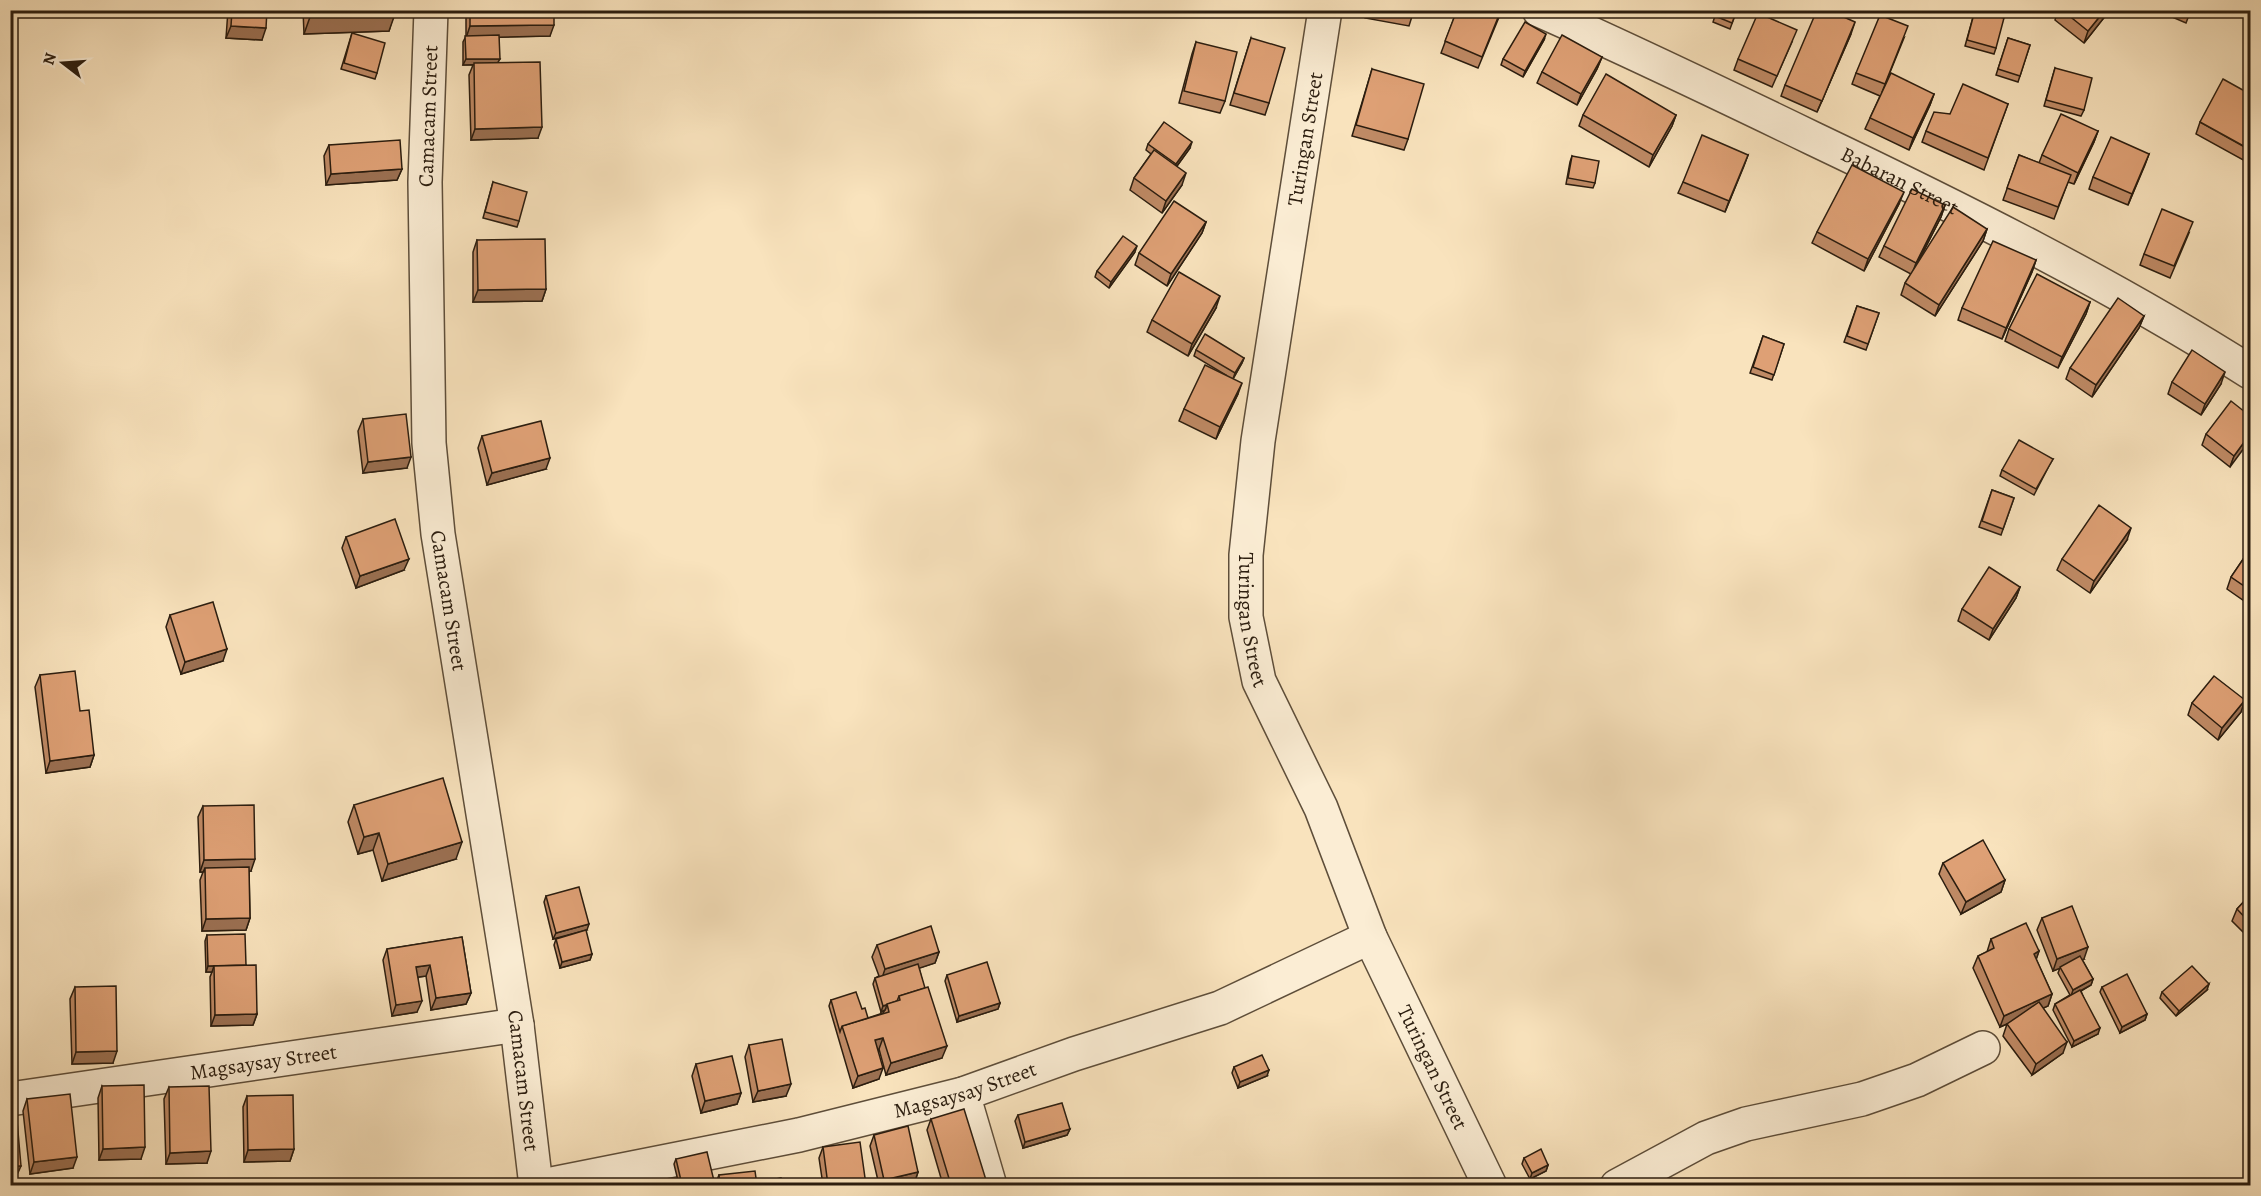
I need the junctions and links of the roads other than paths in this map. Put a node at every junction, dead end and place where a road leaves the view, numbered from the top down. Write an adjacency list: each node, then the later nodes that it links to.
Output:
1 (431, 10): 6 (street, Camacam Street)
2 (1325, 10): 5 (street, Turingan Street)
3 (1539, 10): 4 (street, Babaran Street)
4 (2250, 372)
5 (1370, 937): 8 (street, Magsaysay Street); 13 (street, Turingan Street)
6 (517, 1025): 9 (street, Magsaysay Street); 10 (street, Camacam Street)
7 (1983, 1048): 14 (street)
8 (963, 1094): 11 (street, Magsaysay Street); 12 (street)
9 (10, 1099)
10 (536, 1185)
11 (542, 1185)
12 (990, 1185)
13 (1490, 1185)
14 (1617, 1185)

